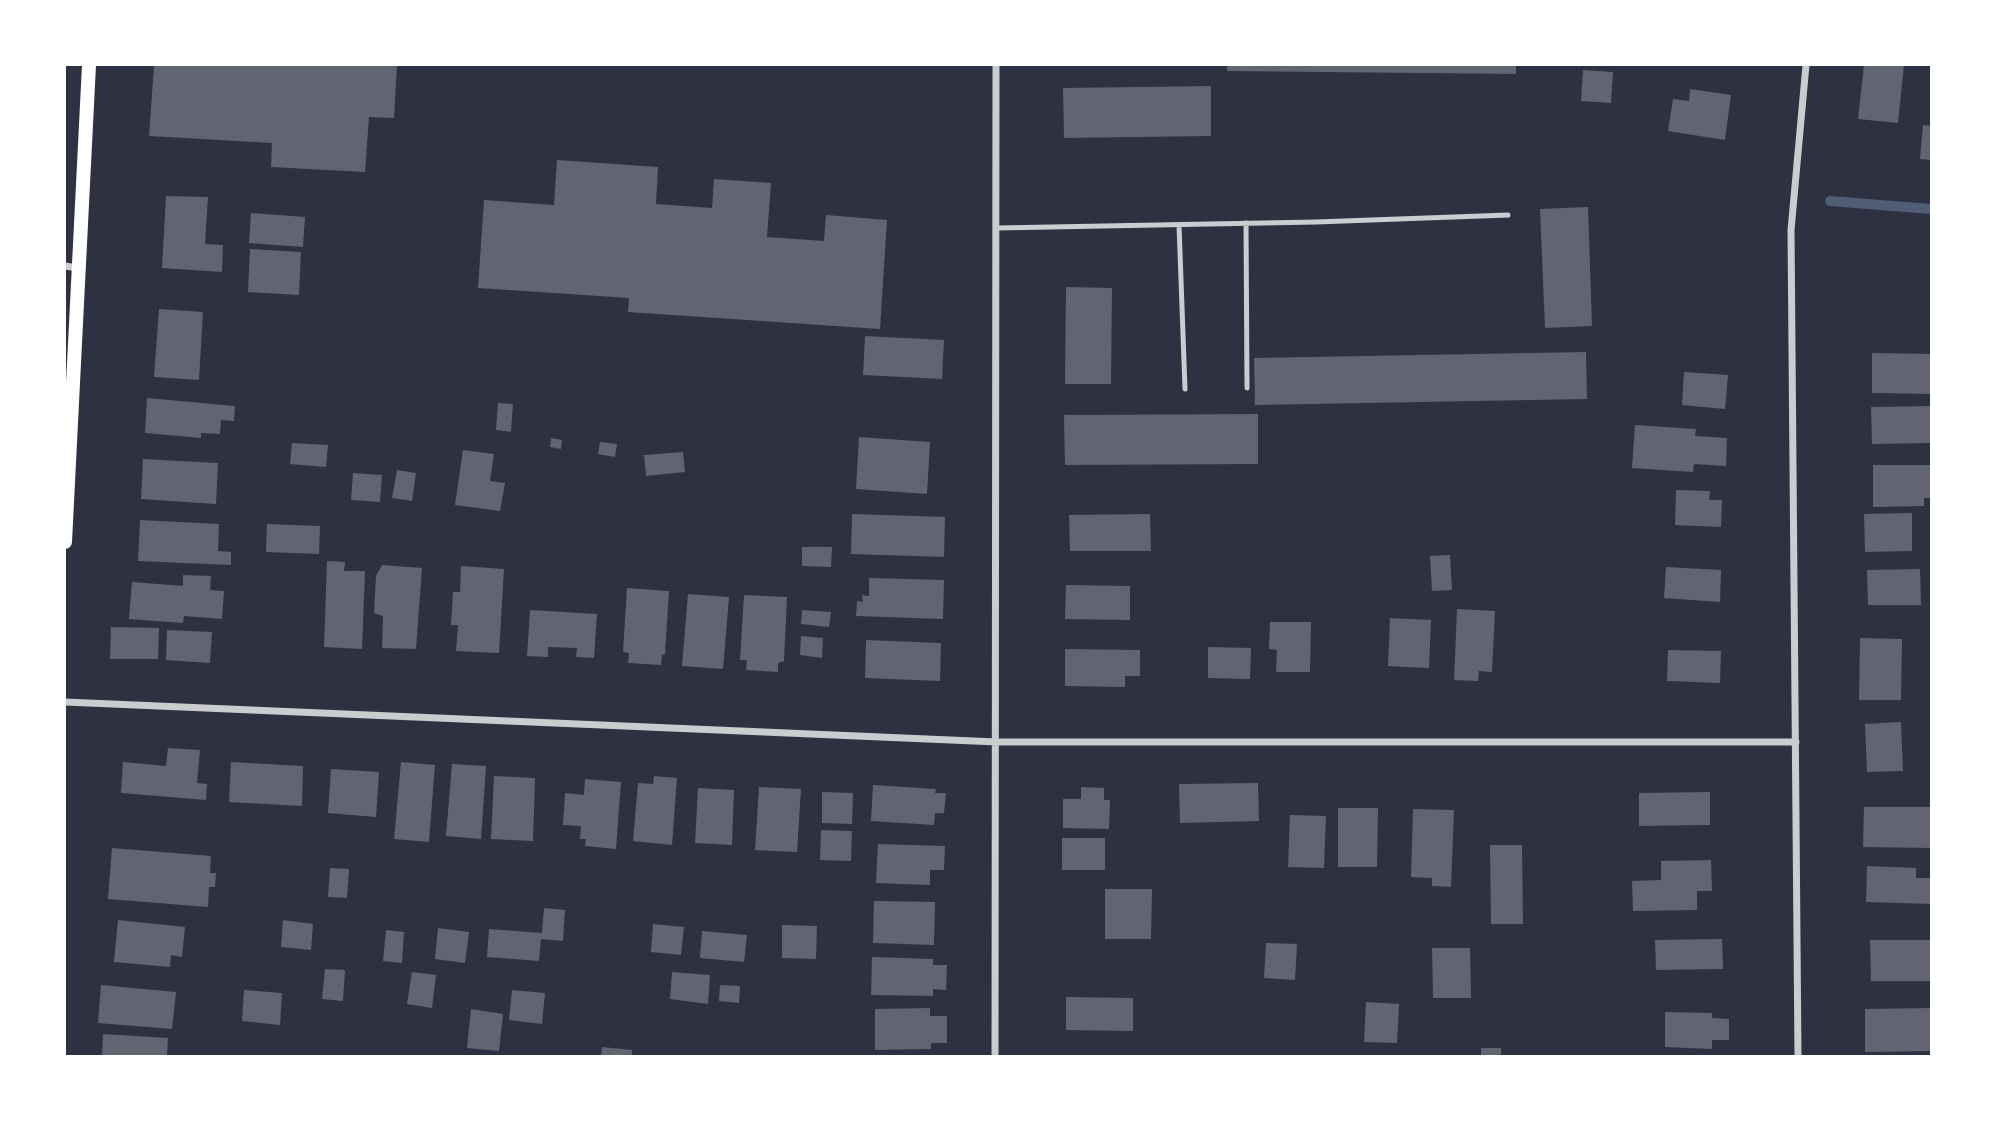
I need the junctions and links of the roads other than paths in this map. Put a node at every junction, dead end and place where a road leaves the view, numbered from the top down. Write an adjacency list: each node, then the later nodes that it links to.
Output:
1 (89, 65): 8 (main road)
2 (996, 65): 7 (street)
3 (1805, 65): 14 (street)
4 (1508, 215): 5 (lane)
5 (1246, 223): 6 (lane); 9 (lane)
6 (1179, 225): 7 (lane); 10 (lane)
7 (997, 228): 13 (street)
8 (71, 267): 11 (main road)
9 (1247, 388)
10 (1185, 389)
11 (65, 542)
12 (65, 702): 13 (street)
13 (997, 742): 14 (street); 15 (street)
14 (1796, 742): 16 (street)
15 (995, 1056)
16 (1798, 1056)

